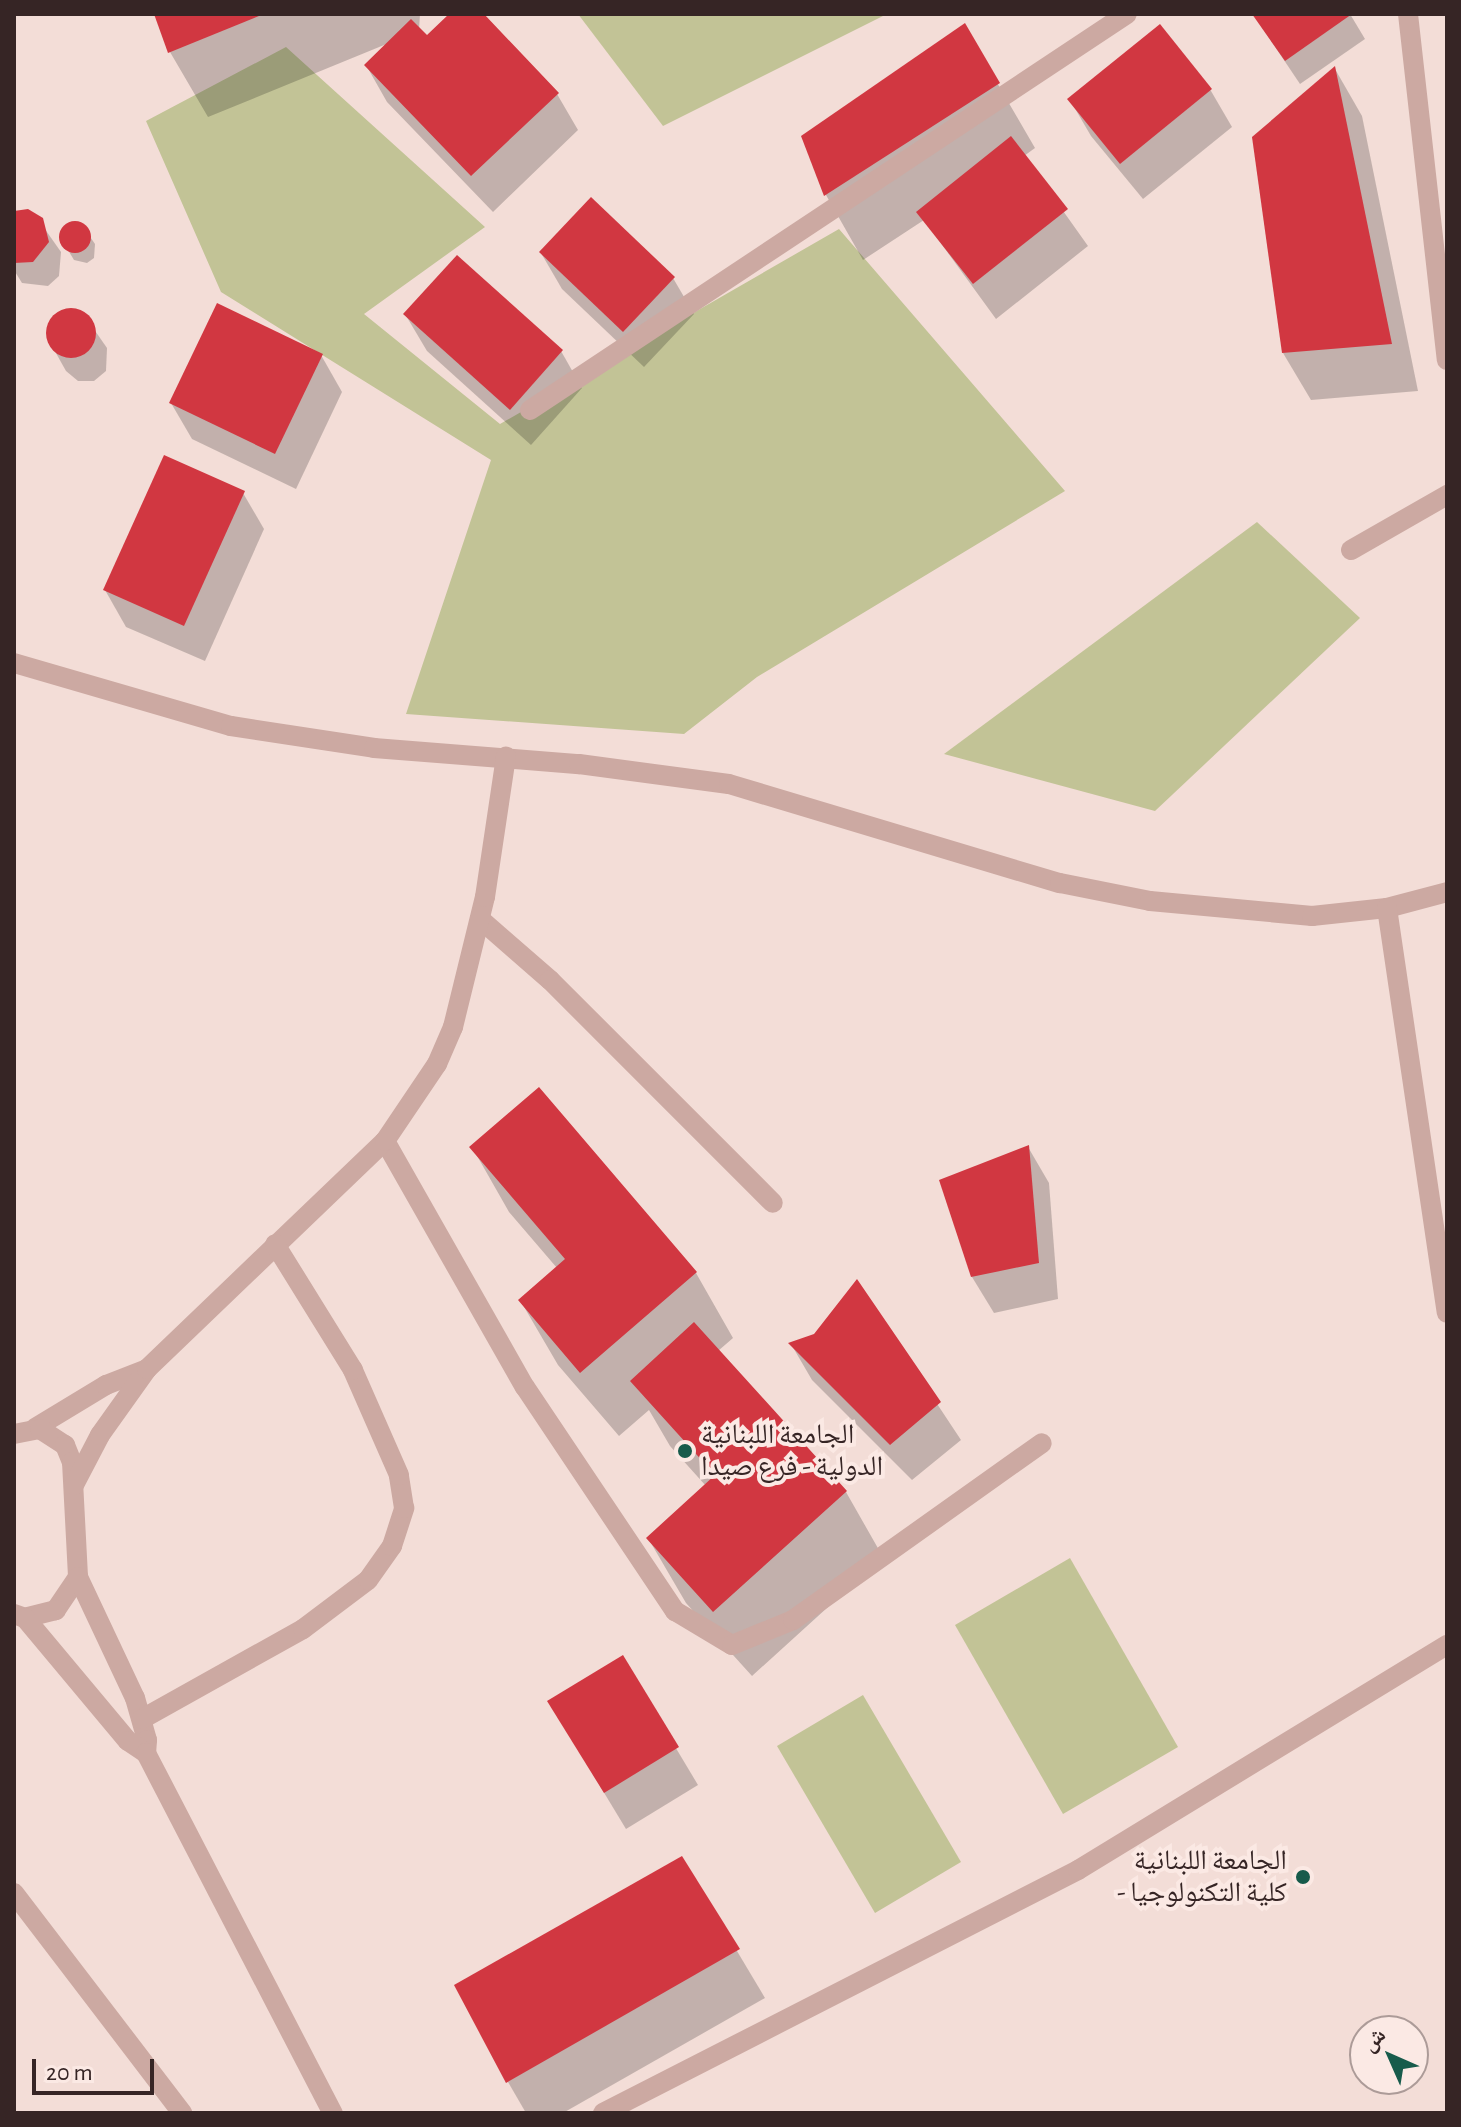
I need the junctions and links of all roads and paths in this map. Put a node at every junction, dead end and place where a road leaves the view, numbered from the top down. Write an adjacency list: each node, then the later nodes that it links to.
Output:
1 (1127, 14): 4 (street)
2 (1408, 14): 3 (street)
3 (1447, 360)
4 (530, 410)
5 (1447, 495): 6 (street)
6 (1351, 550)
7 (14, 663): 8 (street)
8 (506, 757): 10 (street); 11 (street)
9 (1447, 892): 10 (street)
10 (1387, 908): 15 (street)
11 (480, 919): 12 (street); 13 (street)
12 (385, 1141): 14 (street); 18 (street)
13 (773, 1203)
14 (275, 1244): 16 (street); 23 (street)
15 (1447, 1313)
16 (147, 1369): 17 (street); 19 (street)
17 (20, 1432): 19 (street)
18 (1042, 1443)
19 (74, 1485): 20 (street)
20 (78, 1577): 21 (street); 23 (street)
21 (20, 1616): 24 (street)
22 (1447, 1645): 28 (street)
23 (142, 1719): 24 (street)
24 (146, 1753): 27 (street)
25 (14, 1893): 26 (street)
26 (182, 2113)
27 (333, 2113)
28 (603, 2113)

